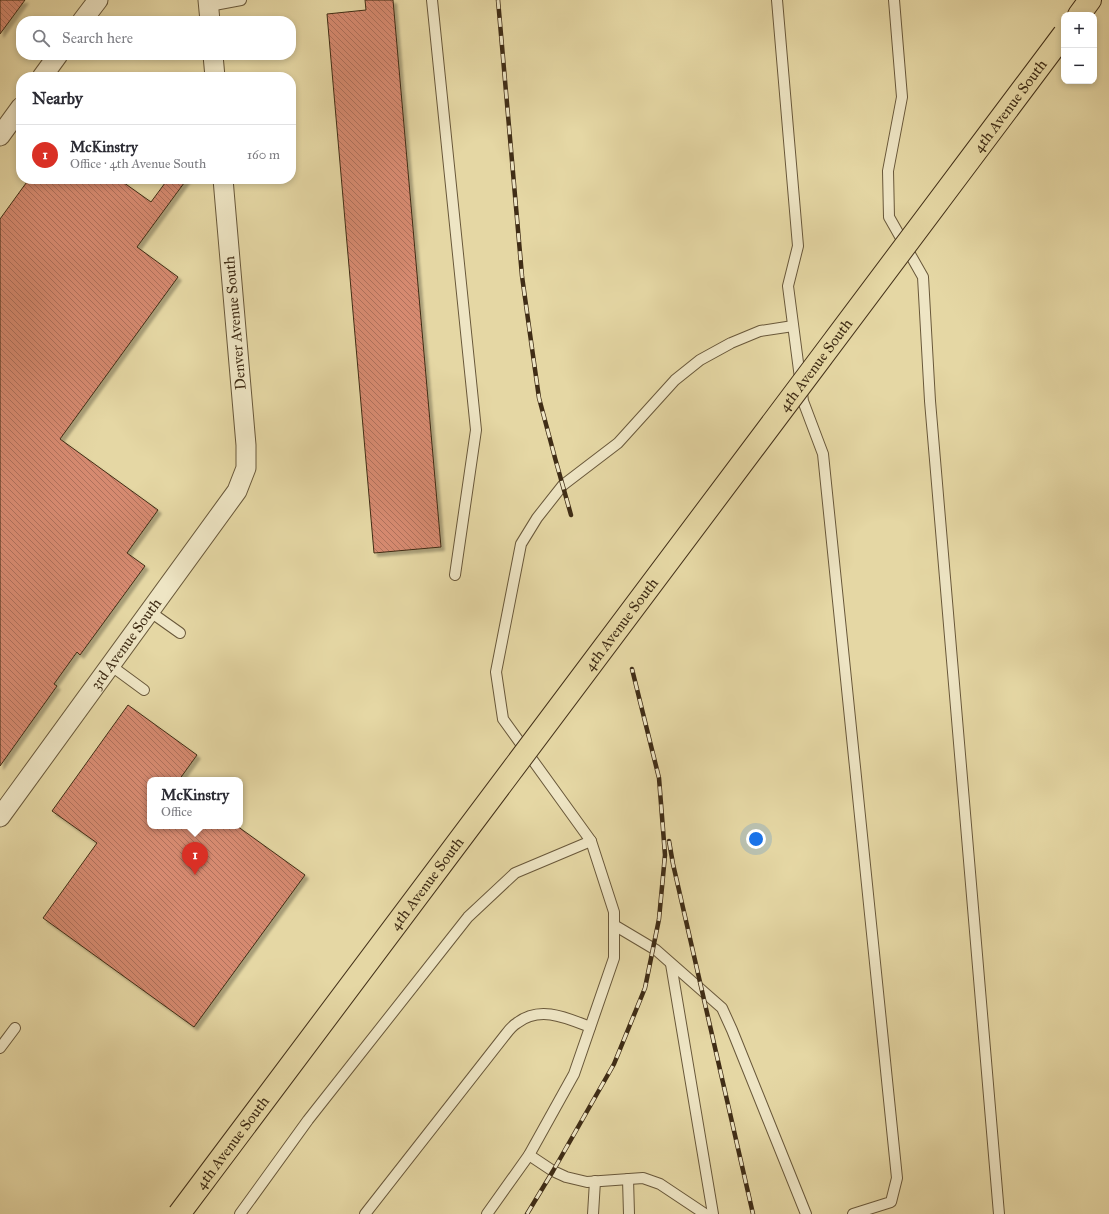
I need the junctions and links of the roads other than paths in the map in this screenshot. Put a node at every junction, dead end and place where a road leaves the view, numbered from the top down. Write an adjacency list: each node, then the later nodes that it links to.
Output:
1 (98, 0): 9 (street)
2 (241, 0): 7 (lane)
3 (432, 0): 20 (lane)
4 (777, 0): 18 (lane)
5 (894, 0): 45 (lane)
6 (1090, 0): 8 (main road)
7 (209, 9)
8 (1080, 12)
9 (86, 16)
10 (1061, 38): 35 (main road, 4th Avenue South, bridge)
11 (54, 60): 13 (street)
12 (213, 60): 14 (street)
13 (46, 72)
14 (214, 72)
15 (16, 113): 16 (street)
16 (0, 136)
17 (223, 184): 19 (street, Denver Avenue South)
18 (793, 326): 26 (lane); 44 (lane)
19 (246, 468): 21 (street, 3rd Avenue South)
20 (455, 575)
21 (149, 611): 22 (lane); 23 (street, 3rd Avenue South)
22 (180, 633)
23 (110, 665): 24 (lane); 25 (street, 3rd Avenue South)
24 (144, 690)
25 (0, 817)
26 (591, 841): 27 (lane); 36 (lane)
27 (614, 925): 28 (lane); 29 (lane)
28 (671, 964): 42 (lane); 43 (lane)
29 (590, 1027): 32 (lane); 37 (lane)
30 (15, 1028): 31 (lane)
31 (0, 1048)
32 (530, 1155): 34 (lane); 38 (lane)
33 (628, 1179): 34 (lane); 40 (lane); 41 (lane)
34 (595, 1181): 39 (lane)
35 (179, 1214)
36 (240, 1214)
37 (365, 1214)
38 (487, 1214)
39 (593, 1214)
40 (629, 1214)
41 (705, 1214)
42 (713, 1214)
43 (806, 1214)
44 (853, 1214)
45 (999, 1214)

